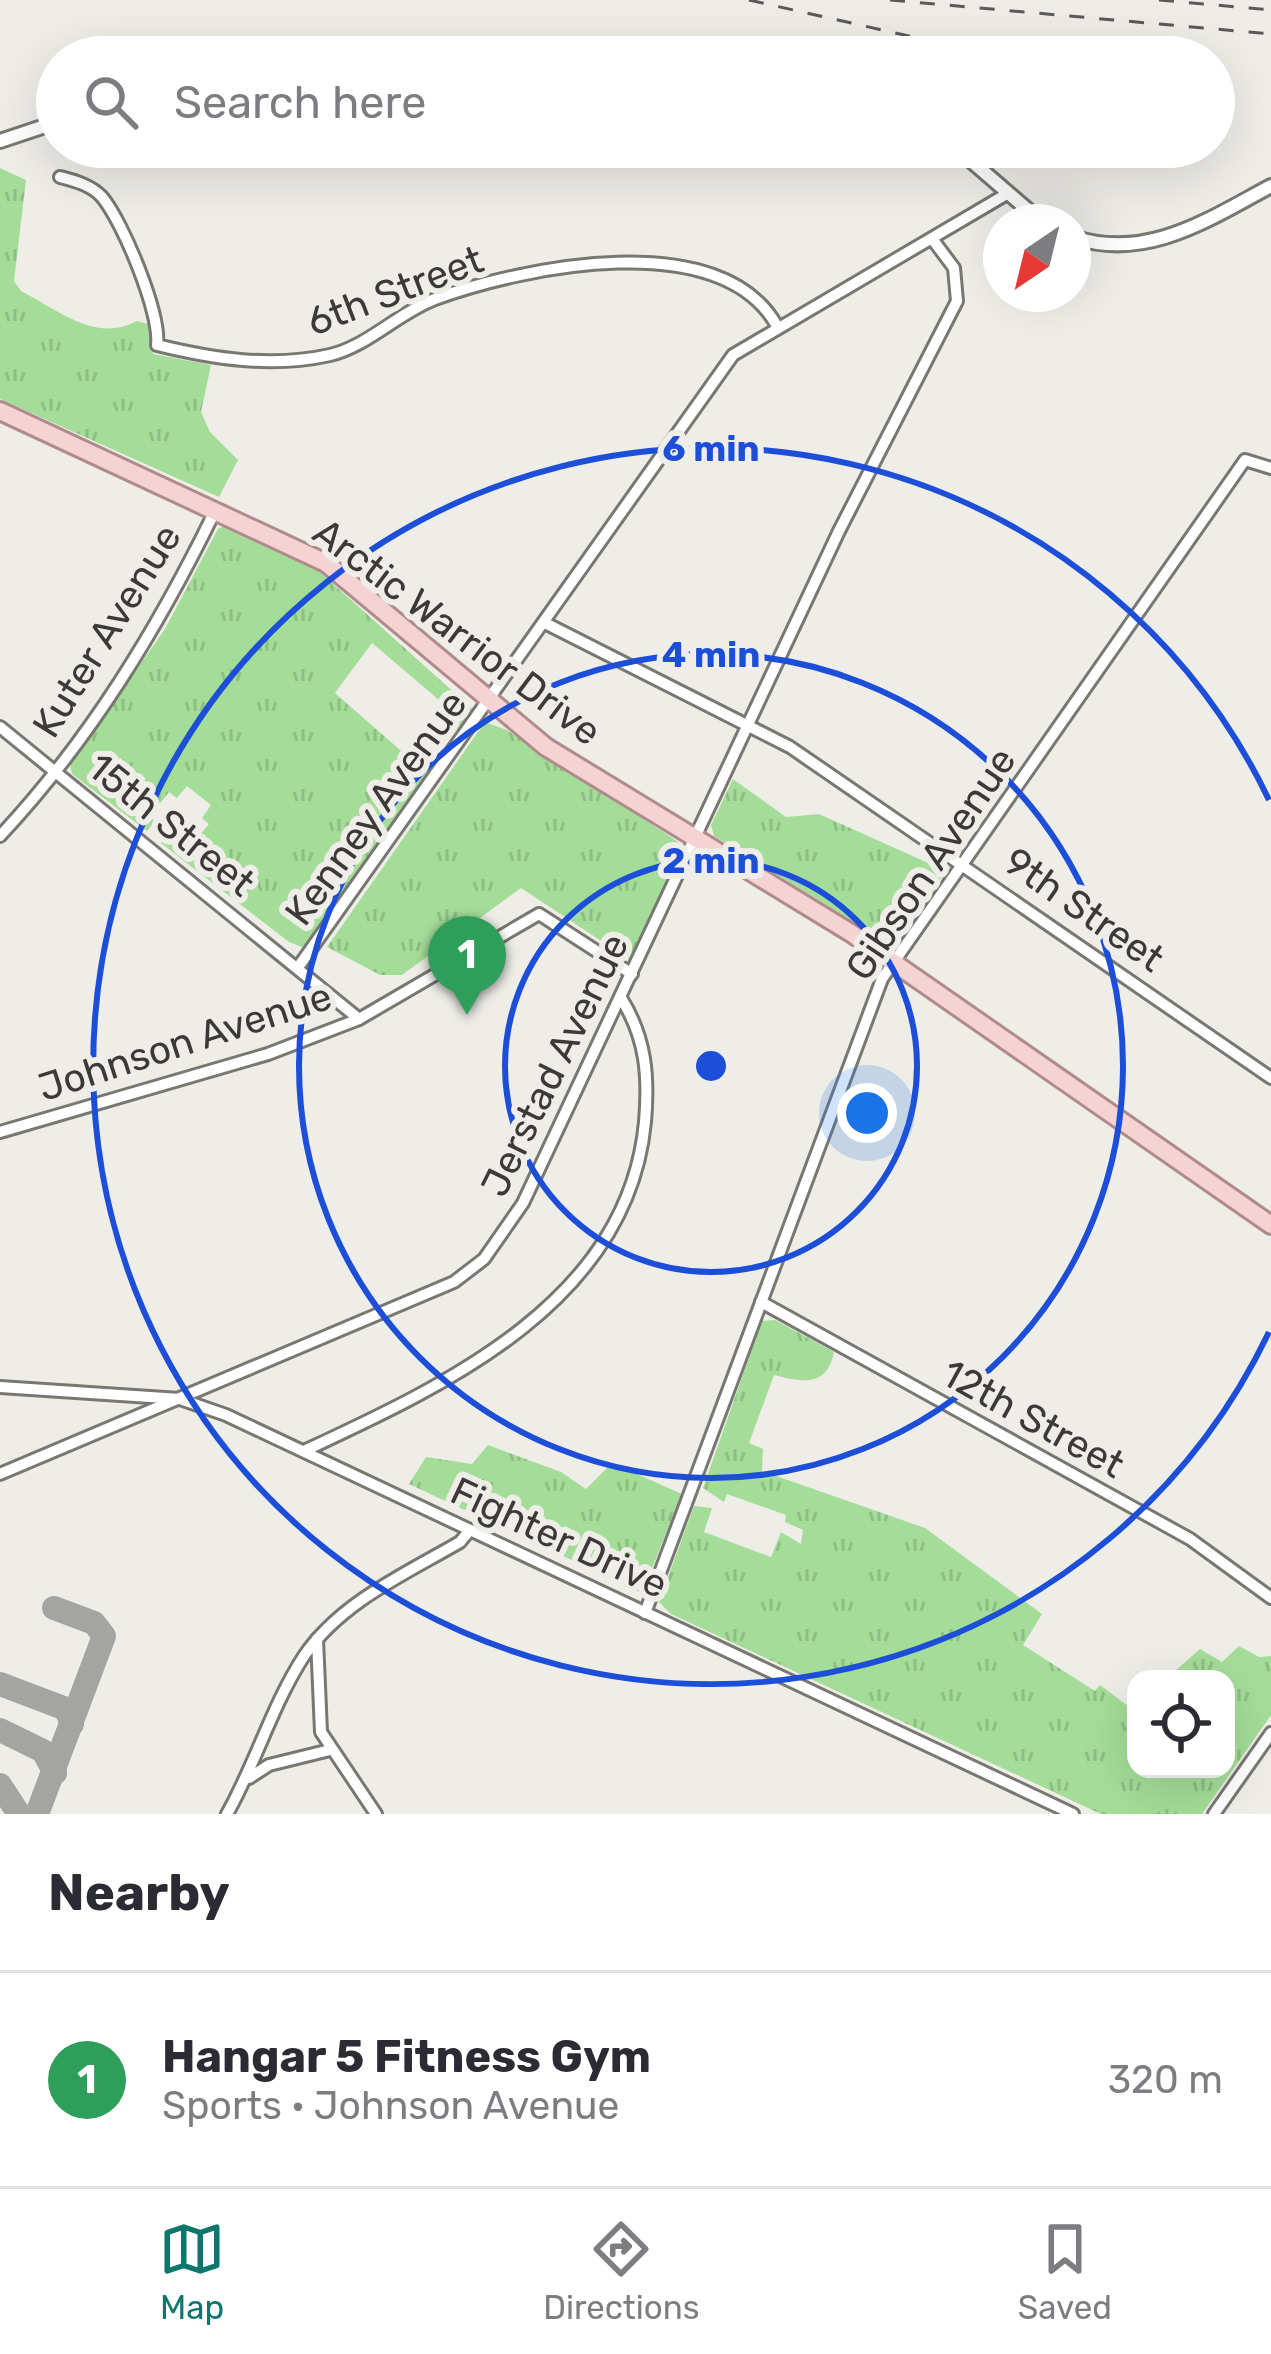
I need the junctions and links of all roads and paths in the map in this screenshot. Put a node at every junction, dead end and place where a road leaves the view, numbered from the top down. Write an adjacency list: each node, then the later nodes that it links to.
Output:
1 (36, 129): 2 (street)
2 (0, 141)
3 (977, 168): 6 (street)
4 (60, 177): 10 (street, 6th Street)
5 (1271, 186): 9 (street)
6 (1005, 195): 7 (street); 8 (street, Kenney Avenue)
7 (1017, 204)
8 (933, 240): 10 (street, Kenney Avenue); 16 (street, Jerstad Avenue)
9 (1091, 240)
10 (777, 326): 14 (street, Kenney Avenue)
11 (0, 411): 13 (main road, Arctic Warrior Drive)
12 (1271, 468): 21 (street, Gibson Avenue)
13 (215, 511): 15 (main road, Arctic Warrior Drive); 18 (street, Kuter Avenue)
14 (545, 623): 15 (street, Kenney Avenue); 16 (street, 9th Street)
15 (489, 703): 20 (main road, Arctic Warrior Drive); 23 (street, Kenney Avenue)
16 (749, 724): 20 (street, Jerstad Avenue); 21 (street, 9th Street)
17 (0, 727): 18 (street, 15th Street)
18 (56, 771): 19 (street, Kuter Avenue); 23 (street, 15th Street)
19 (0, 836)
20 (695, 836): 22 (main road, Arctic Warrior Drive); 24 (street, Jerstad Avenue)
21 (965, 863): 22 (street, Gibson Avenue); 27 (street, 9th Street)
22 (895, 964): 29 (main road, Arctic Warrior Drive); 30 (street, Gibson Avenue)
23 (298, 966): 26 (street, 15th Street)
24 (632, 974): 25 (street, Jerstad Avenue); 26 (street, Johnson Avenue)
25 (621, 998): 32 (street, Jerstad Avenue); 33 (street)
26 (359, 1018): 28 (street, Johnson Avenue)
27 (1271, 1078)
28 (0, 1132)
29 (1271, 1225)
30 (761, 1302): 36 (street, 12th Street); 37 (street, Gibson Avenue)
31 (0, 1387): 32 (street, Fighter Drive)
32 (180, 1399): 33 (street, Fighter Drive); 34 (street, Jerstad Avenue)
33 (304, 1451): 35 (street, Fighter Drive)
34 (0, 1474)
35 (470, 1530): 37 (street, Fighter Drive); 38 (street)
36 (1271, 1598)
37 (645, 1612): 44 (street, Fighter Drive)
38 (317, 1639): 40 (street); 41 (street)
39 (1271, 1733): 45 (street)
40 (330, 1750): 41 (street); 43 (street)
41 (247, 1780): 42 (street)
42 (227, 1814)
43 (376, 1814)
44 (1073, 1814)
45 (1214, 1814)

